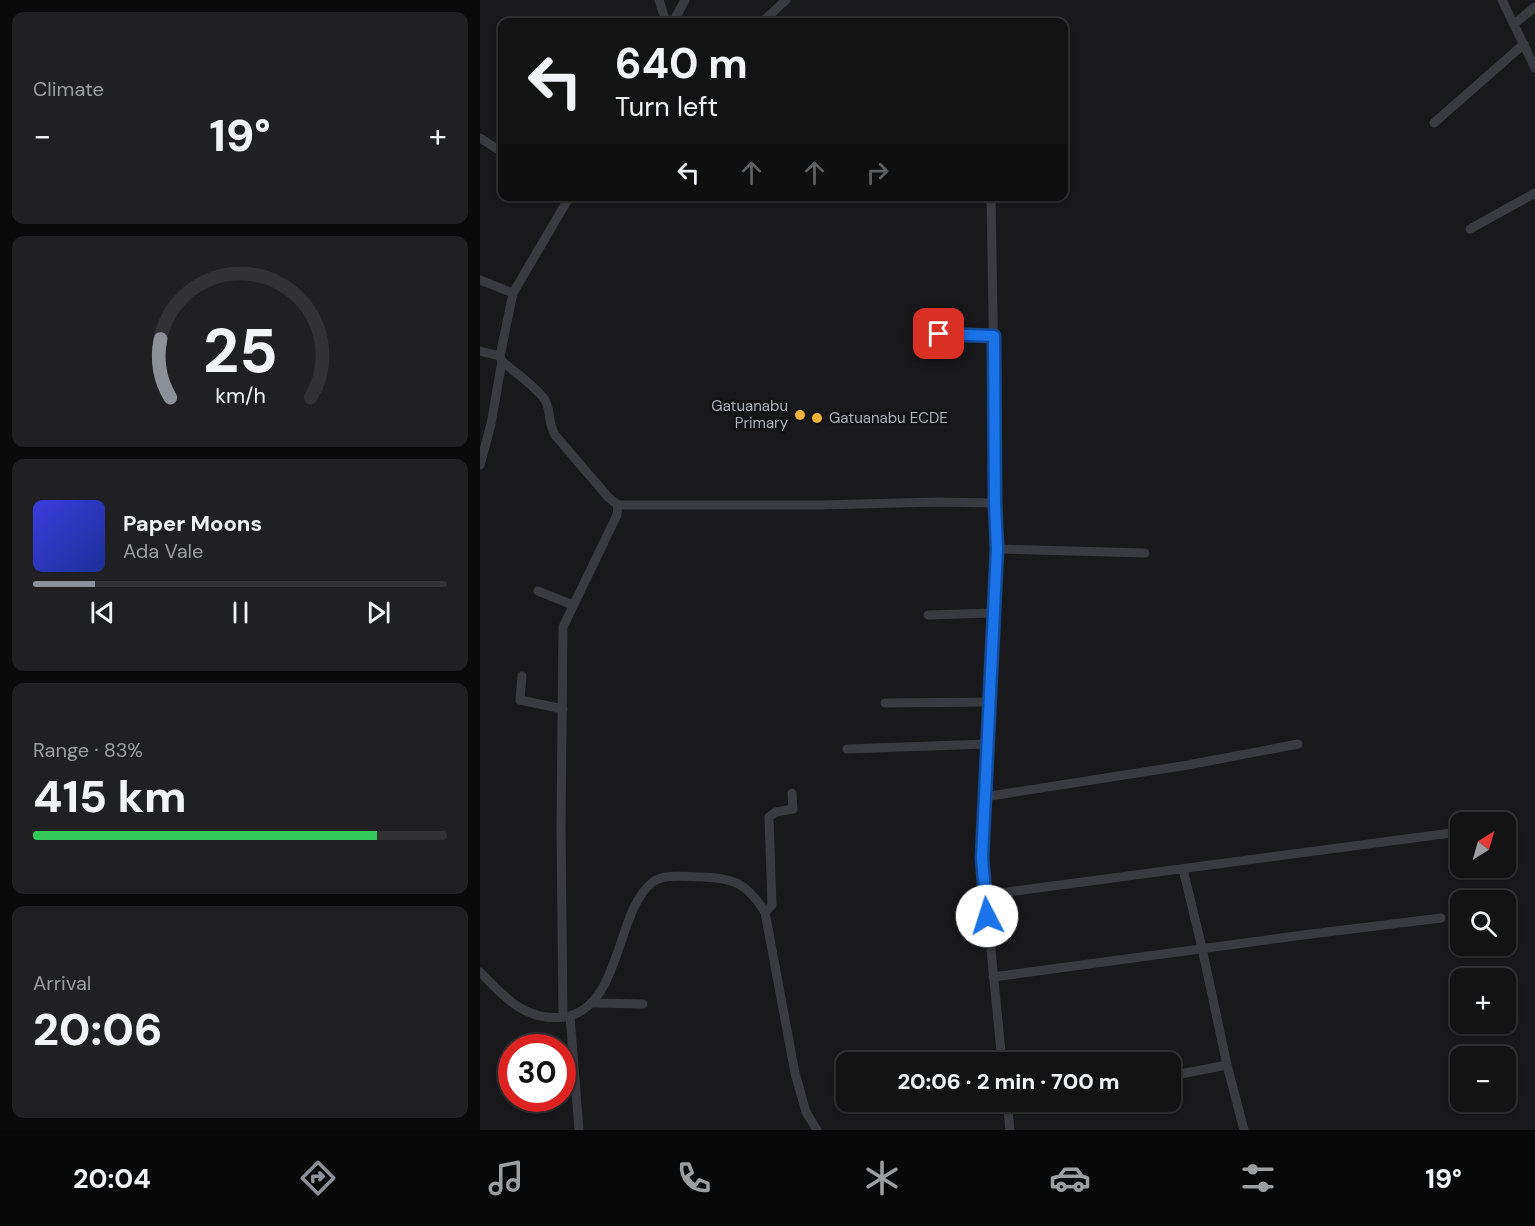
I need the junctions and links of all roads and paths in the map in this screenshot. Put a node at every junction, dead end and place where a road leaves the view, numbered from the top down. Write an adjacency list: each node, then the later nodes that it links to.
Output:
1 (659, 0): 6 (street)
2 (685, 0): 7 (street)
3 (786, 0): 8 (street)
4 (1502, 0): 9 (street)
5 (1535, 7): 9 (street)
6 (665, 18)
7 (675, 18)
8 (766, 18)
9 (1514, 24): 10 (street)
10 (1524, 44): 11 (street); 12 (street)
11 (1535, 68)
12 (1434, 123)
13 (480, 138): 14 (street)
14 (498, 149)
15 (1535, 193): 18 (street)
16 (567, 201): 20 (street)
17 (991, 201): 22 (street)
18 (1470, 229)
19 (480, 280): 20 (street)
20 (513, 293): 24 (street)
21 (939, 334): 22 (street)
22 (994, 336): 26 (street)
23 (480, 351): 24 (street)
24 (501, 359): 25 (street); 27 (street)
25 (480, 465)
26 (995, 503): 27 (street); 28 (street)
27 (618, 504): 31 (street)
28 (997, 549): 29 (street); 32 (street)
29 (1145, 553)
30 (538, 591): 31 (street)
31 (573, 605): 37 (street)
32 (993, 613): 33 (street); 35 (street)
33 (928, 615)
34 (522, 676): 37 (street)
35 (989, 702): 36 (street); 38 (street)
36 (885, 703)
37 (563, 708): 53 (street)
38 (987, 744): 40 (street); 42 (street)
39 (1298, 744): 42 (street)
40 (847, 749)
41 (792, 793): 46 (street)
42 (984, 797): 45 (street)
43 (1450, 833): 44 (street)
44 (1183, 869): 45 (street); 48 (street)
45 (985, 895): 50 (street)
46 (765, 912): 51 (street); 59 (street)
47 (1441, 918): 48 (street)
48 (1202, 948): 50 (street); 55 (street)
49 (480, 972): 53 (street)
50 (993, 977): 54 (street)
51 (591, 1003): 52 (street); 53 (street)
52 (643, 1004)
53 (566, 1016): 58 (street)
54 (1001, 1052)
55 (1227, 1065): 56 (street); 61 (street)
56 (1181, 1074)
57 (1008, 1112): 60 (street)
58 (579, 1130)
59 (817, 1130)
60 (1010, 1130)
61 (1244, 1130)

